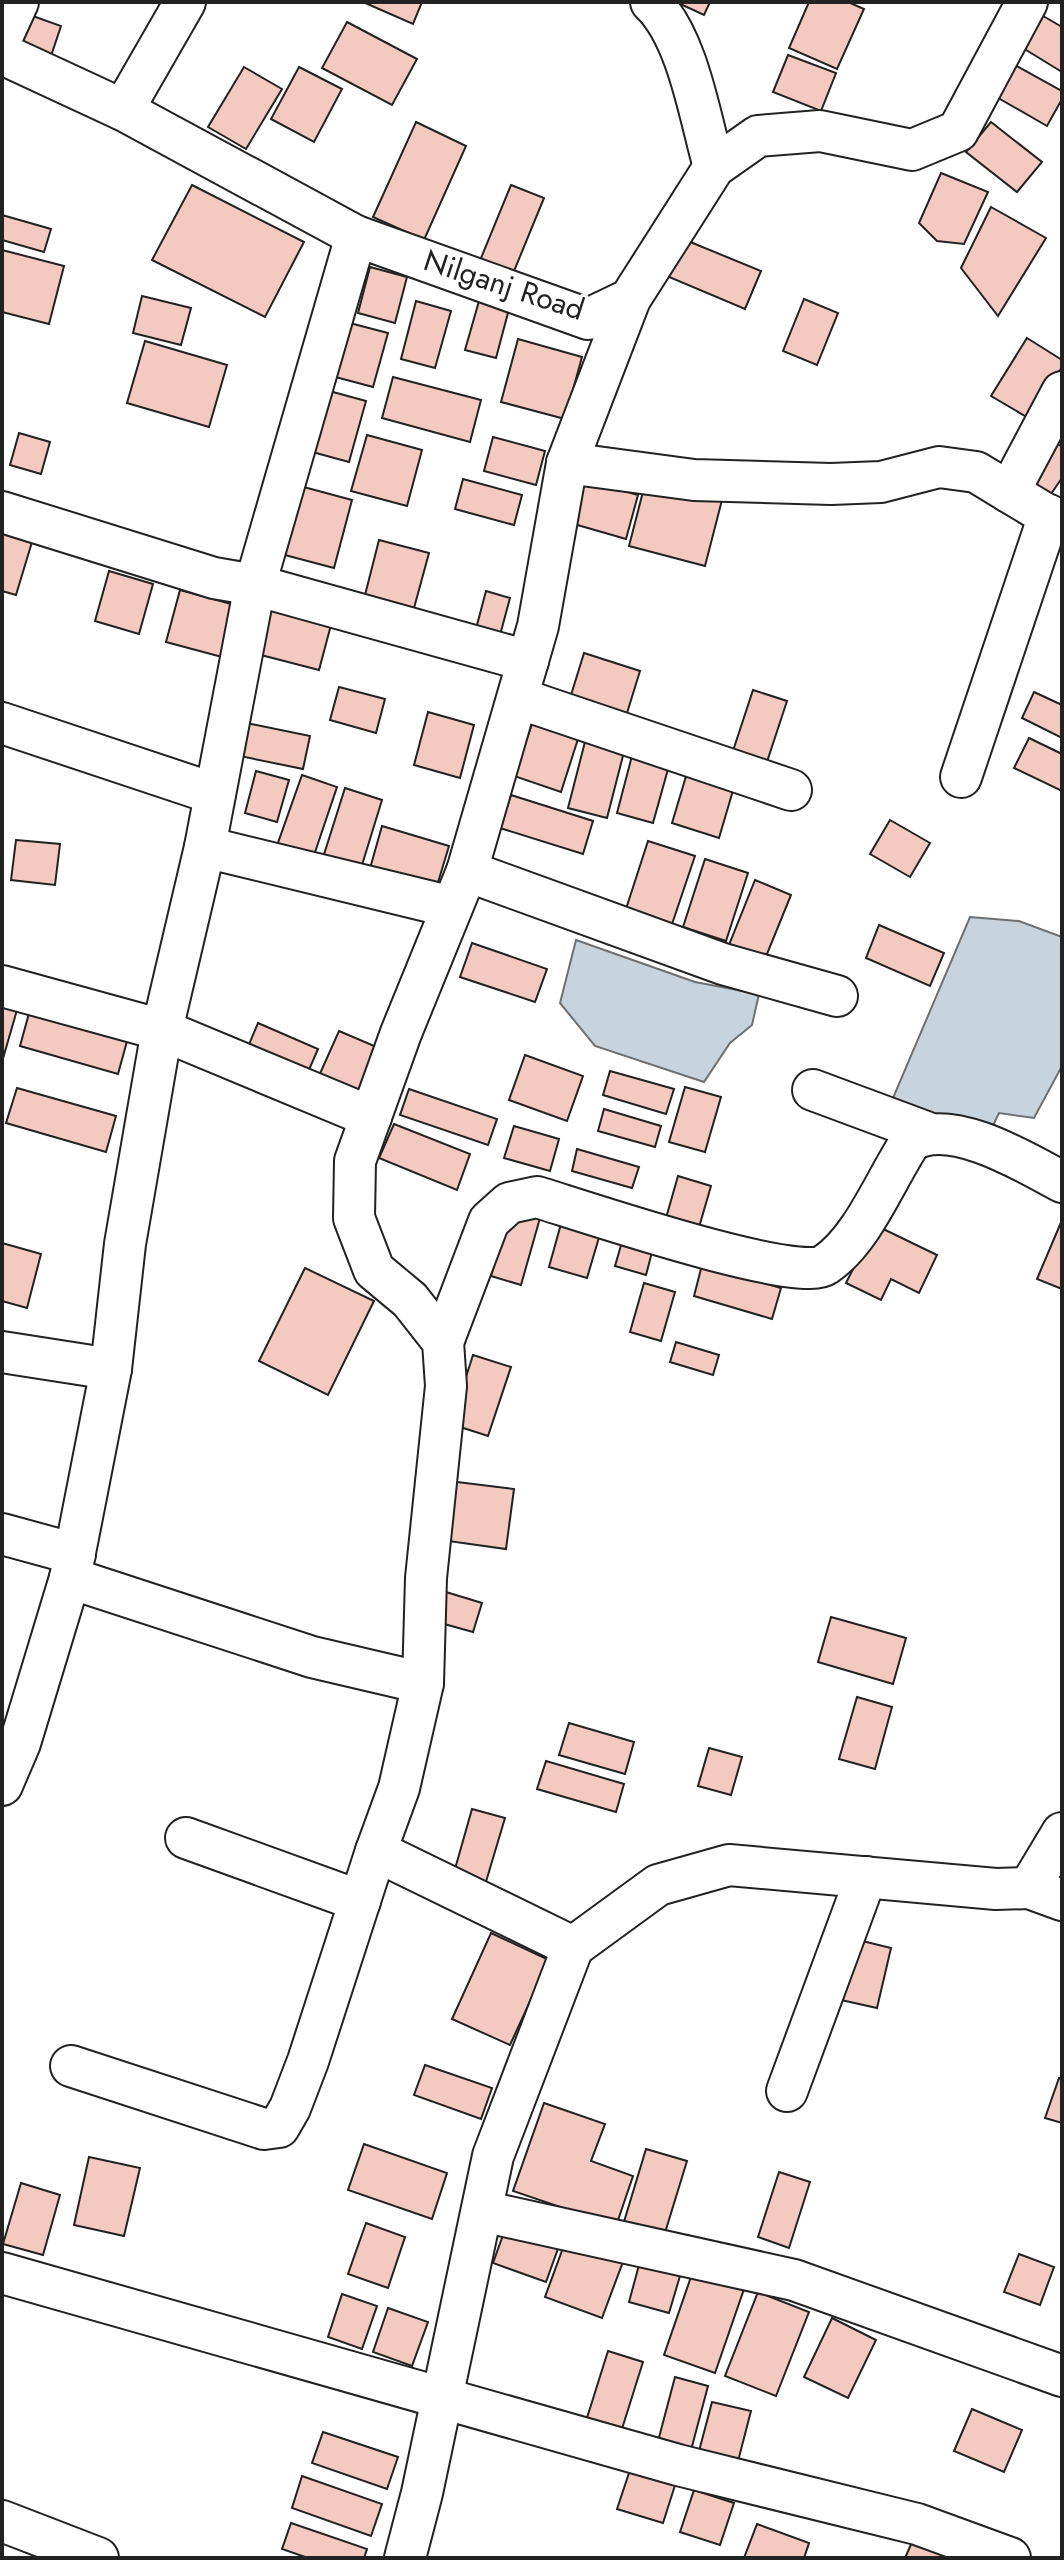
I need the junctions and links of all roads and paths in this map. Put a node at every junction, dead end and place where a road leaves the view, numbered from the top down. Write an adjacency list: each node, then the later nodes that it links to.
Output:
1 (18, 2): 5 (street)
2 (185, 2): 7 (street)
3 (651, 2): 8 (street)
4 (1027, 2): 8 (street, Nilganj Road)
5 (2, 37)
6 (2, 54): 7 (street, Nilganj Road)
7 (123, 110): 9 (street, Nilganj Road)
8 (714, 167): 10 (street, Nilganj Road)
9 (356, 236): 10 (street, Nilganj Road); 16 (street)
10 (630, 299): 12 (street)
11 (1062, 392): 13 (street)
12 (567, 463): 13 (street); 17 (street)
13 (1009, 492): 15 (street)
14 (2, 512): 16 (street)
15 (1055, 520): 19 (street)
16 (255, 585): 17 (street); 21 (street)
17 (523, 679): 20 (street); 23 (street)
18 (2, 723): 21 (street)
19 (961, 777)
20 (791, 790)
21 (215, 794): 22 (street)
22 (205, 847): 23 (street); 26 (street)
23 (460, 889): 25 (street); 28 (street)
24 (2, 986): 26 (street)
25 (837, 996)
26 (162, 1030): 28 (street); 33 (street)
27 (813, 1090): 29 (street)
28 (371, 1117): 31 (street)
29 (926, 1132): 30 (street); 31 (street)
30 (1062, 1182)
31 (443, 1342): 36 (street)
32 (2, 1352): 33 (street)
33 (111, 1369): 35 (street)
34 (2, 1534): 35 (street)
35 (73, 1566): 36 (street); 37 (street)
36 (423, 1683): 40 (street)
37 (2, 1785)
38 (1062, 1833): 42 (street)
39 (186, 1838): 43 (street)
40 (376, 1851): 43 (street); 44 (street)
41 (866, 1877): 42 (street); 44 (street); 46 (street)
42 (1045, 1894)
43 (360, 1901): 45 (street)
44 (573, 1947): 47 (street)
45 (71, 2066)
46 (787, 2091)
47 (482, 2211): 49 (street); 50 (street)
48 (2, 2273): 50 (street)
49 (1062, 2376)
50 (441, 2395): 53 (street); 54 (street)
51 (2, 2521): 52 (street)
52 (98, 2558)
53 (405, 2558)
54 (1010, 2558)

